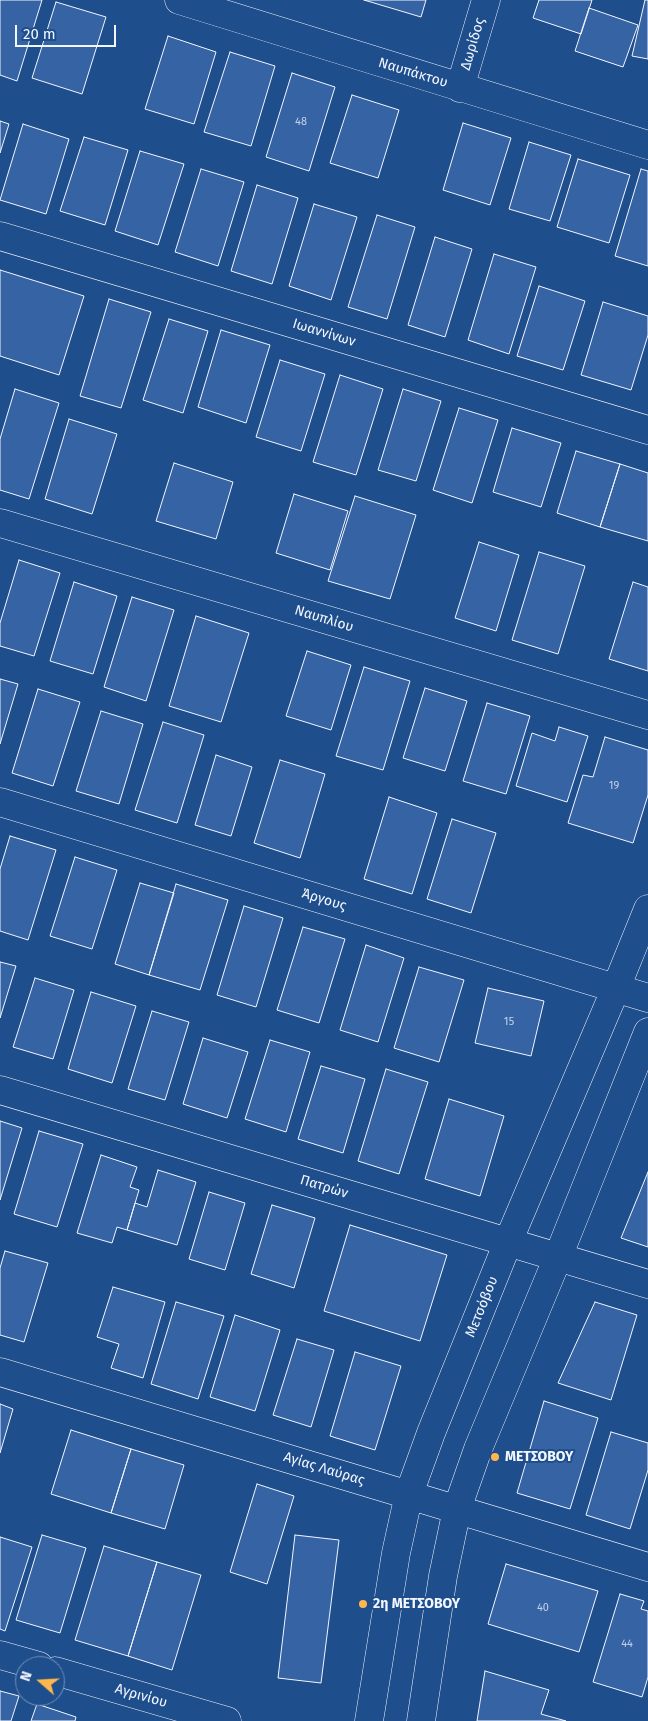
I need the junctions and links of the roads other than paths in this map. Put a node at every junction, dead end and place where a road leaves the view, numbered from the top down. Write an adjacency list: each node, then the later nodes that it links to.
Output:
1 (179, 0): 3 (street, Ναυπάκτου)
2 (486, 0): 3 (street, Δωρίδος)
3 (460, 88): 4 (street, Ναυπάκτου)
4 (648, 145)
5 (0, 236): 6 (street, Ιωαννίνων)
6 (648, 430)
7 (0, 523): 8 (street, Ναυπλίου)
8 (648, 715)
9 (0, 802): 11 (street, Άργους)
10 (648, 909): 11 (street, Μετσόβου)
11 (616, 988): 12 (street, Άργους); 15 (street, Μετσόβου)
12 (648, 998)
13 (648, 1032): 16 (street)
14 (0, 1090): 15 (street, Πατρών)
15 (508, 1242): 16 (street, Πατρών); 19 (street, Μετσόβου)
16 (558, 1257): 17 (street, Πατρών); 20 (street)
17 (648, 1284)
18 (0, 1372): 19 (street, Αγίας Λαύρας)
19 (409, 1494): 20 (street, Αγίας Λαύρας); 26 (street, Μετσόβου)
20 (457, 1509): 21 (street, Αγίας Λαύρας); 27 (street)
21 (648, 1567)
22 (0, 1655): 23 (street)
23 (15, 1659)
24 (65, 1674): 25 (street, Αγρινίου)
25 (227, 1721)
26 (369, 1721)
27 (421, 1721)

